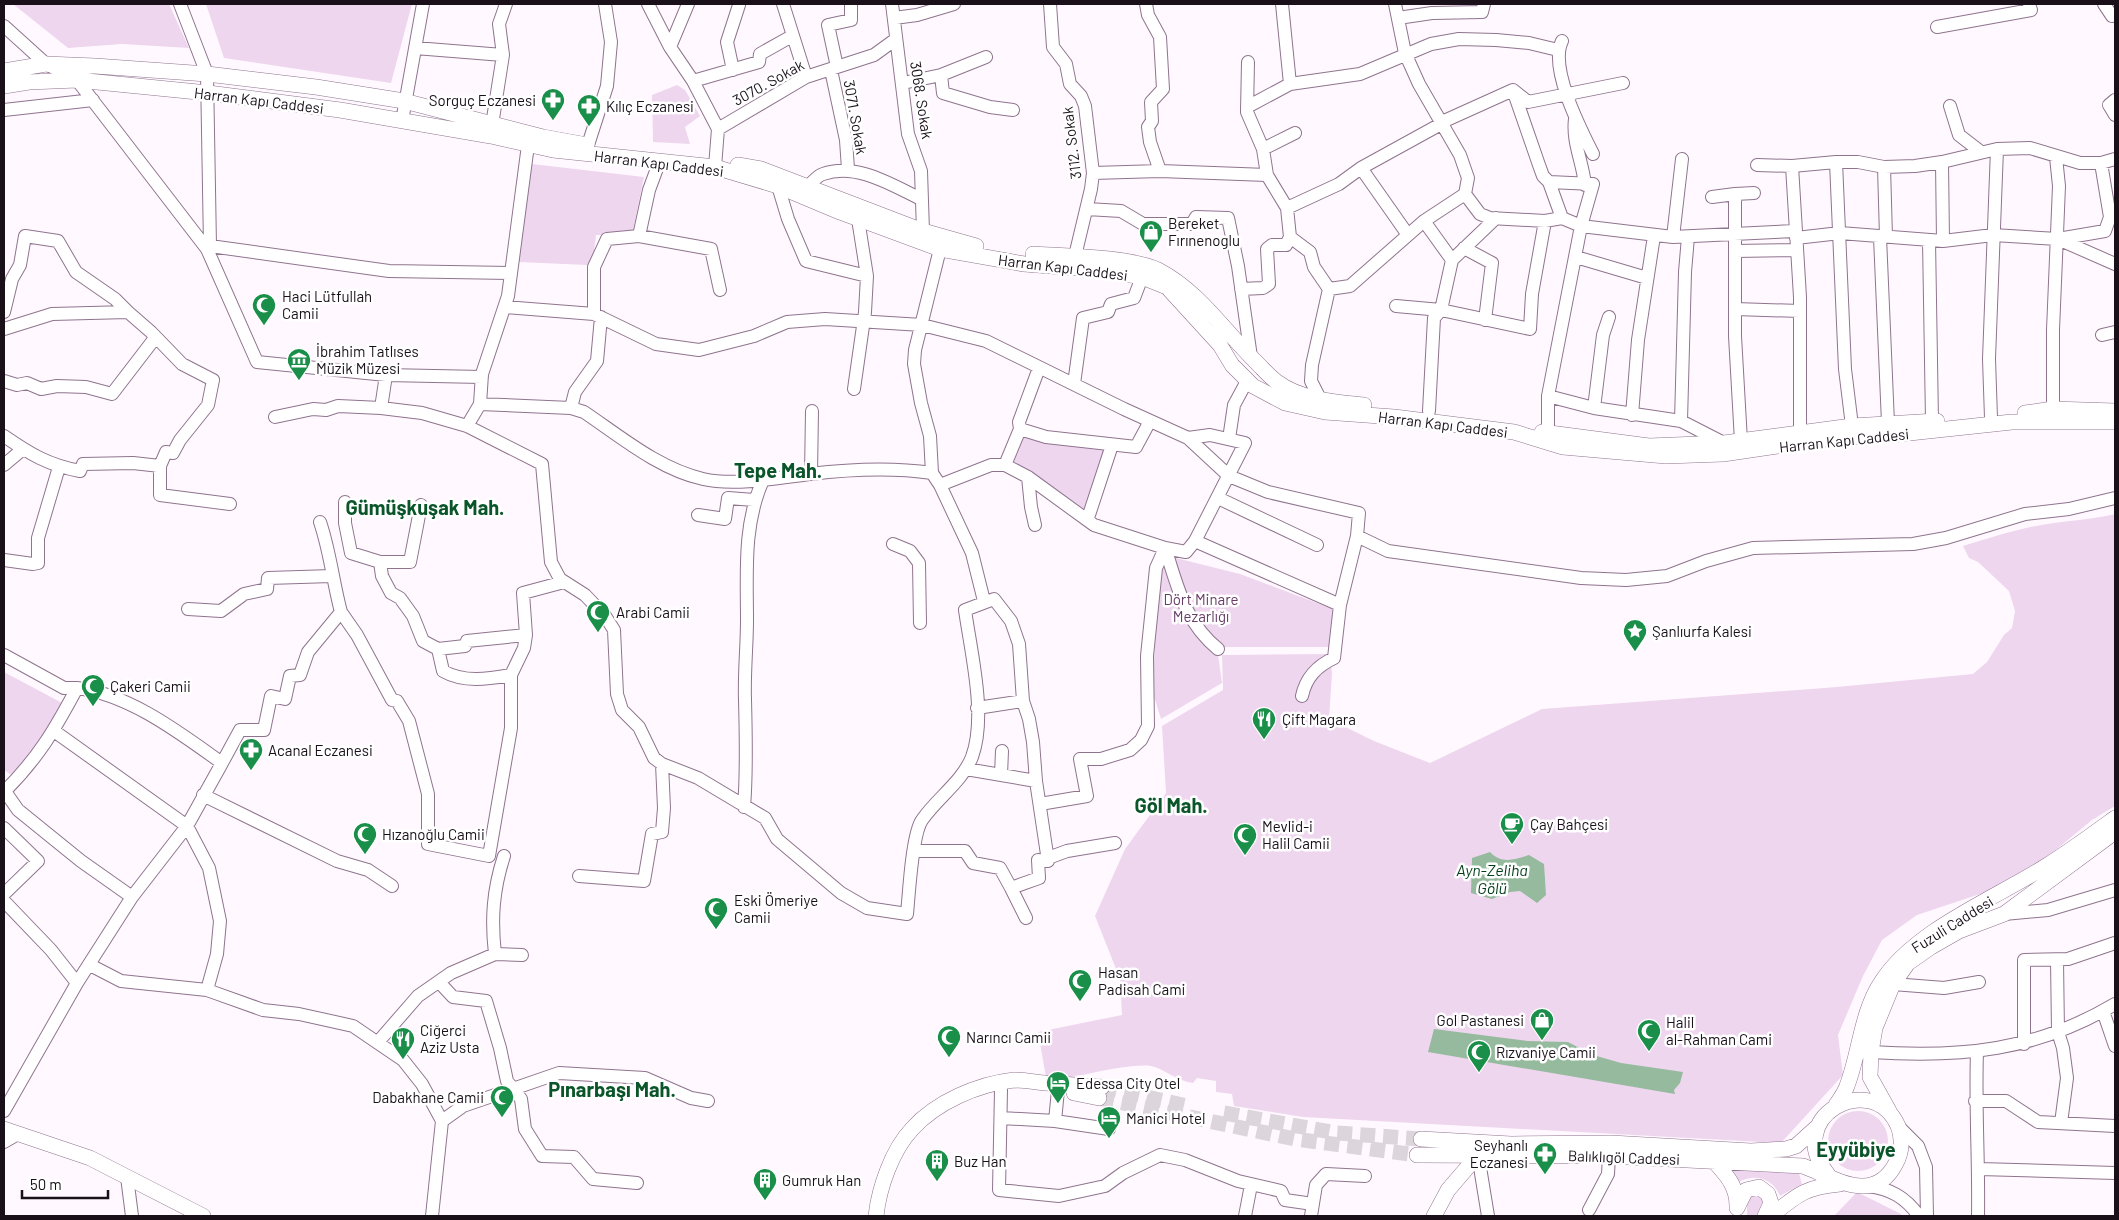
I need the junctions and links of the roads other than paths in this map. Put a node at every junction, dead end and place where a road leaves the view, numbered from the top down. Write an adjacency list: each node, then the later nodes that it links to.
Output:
1 (180, 4): 36 (street)
2 (423, 4): 27 (street)
3 (506, 4): 29 (street)
4 (604, 4): 63 (street)
5 (648, 4): 26 (street)
6 (688, 4): 26 (street)
7 (783, 4): 24 (street)
8 (851, 4): 33 (street, 3071. Sokak)
9 (892, 4): 20 (street, 3068. Sokak)
10 (954, 4): 20 (street)
11 (1050, 4): 82 (street, 3112. Sokak)
12 (1146, 4): 81 (street)
13 (1282, 4): 43 (street)
14 (1394, 4): 21 (street)
15 (1484, 4): 21 (street)
16 (2028, 4): 23 (street)
17 (2104, 4): 19 (street)
18 (739, 5): 34 (street)
19 (2112, 16)
20 (894, 18): 25 (street, 3068. Sokak)
21 (1398, 18): 28 (street)
22 (4, 26): 32 (street)
23 (1937, 27)
24 (792, 36): 34 (street); 38 (street)
25 (896, 39): 33 (street, 3070. Sokak); 41 (street, 3068. Sokak)
26 (670, 47): 40 (street)
27 (415, 48): 29 (street); 50 (street)
28 (1406, 53): 43 (street); 47 (street); 58 (street)
29 (502, 55): 59 (street)
30 (986, 57): 37 (street)
31 (1248, 62): 52 (street)
32 (46, 64): 35 (main road, Harran Kapı Caddesi); 36 (main road, Harran Kapı Caddesi); 39 (street)
33 (834, 68): 38 (street, 3070. Sokak); 80 (street, 3071. Sokak)
34 (733, 70): 40 (street)
35 (4, 71)
36 (207, 74): 46 (street); 50 (main road, Harran Kapı Caddesi)
37 (941, 75): 41 (street); 54 (street)
38 (806, 77): 60 (street, 3070. Sokak)
39 (77, 80): 44 (main road, Harran Kapı Caddesi); 46 (main road, Harran Kapı Caddesi); 48 (street)
40 (693, 82): 60 (street)
41 (903, 83): 92 (street, 3068. Sokak)
42 (1623, 83): 47 (street)
43 (1290, 84): 52 (street)
44 (4, 86)
45 (1513, 90): 47 (street); 58 (street); 84 (street)
46 (208, 93): 57 (main road, Harran Kapı Caddesi); 117 (street)
47 (1566, 93): 56 (street)
48 (93, 100): 53 (street); 117 (street)
49 (2115, 100): 55 (street)
50 (404, 101): 57 (street); 59 (main road, Harran Kapı Caddesi)
51 (1950, 106): 66 (street)
52 (1247, 107): 64 (street)
53 (4, 110)
54 (1013, 110)
55 (2115, 114)
56 (1575, 118): 67 (street); 85 (street)
57 (402, 121): 62 (main road, Harran Kapı Caddesi)
58 (1441, 123): 79 (street); 89 (street)
59 (492, 125): 63 (main road, Harran Kapı Caddesi)
60 (718, 129): 75 (street)
61 (1295, 133): 64 (street)
62 (528, 145): 73 (main road, Harran Kapı Caddesi); 125 (street)
63 (588, 145): 75 (main road, Harran Kapı Caddesi)
64 (1263, 149): 83 (street)
65 (1997, 149): 66 (street); 68 (street); 106 (street)
66 (1981, 152): 72 (street)
67 (1593, 154)
68 (2056, 157): 74 (street); 113 (street)
69 (1682, 159): 111 (street)
70 (2115, 159): 74 (street)
71 (1836, 162): 77 (street); 78 (street); 104 (street)
72 (1942, 162): 78 (street); 116 (street)
73 (659, 163): 75 (main road, Harran Kapı Caddesi); 107 (street)
74 (2101, 163): 95 (street)
75 (715, 164): 86 (main road, Harran Kapı Caddesi); 87 (main road, Harran Kapı Caddesi)
76 (1756, 165): 77 (street)
77 (1792, 166): 114 (street)
78 (1884, 167): 112 (street)
79 (1361, 168): 93 (street); 105 (street)
80 (848, 169): 87 (street); 92 (street)
81 (1160, 171): 82 (street); 83 (street)
82 (1093, 173): 94 (street, 3112. Sokak)
83 (1267, 174): 93 (street)
84 (1549, 182): 85 (street); 97 (street)
85 (1586, 185): 101 (street)
86 (778, 186): 98 (main road, Harran Kapı Caddesi); 126 (street)
87 (808, 186): 102 (main road, Harran Kapı Caddesi)
88 (1754, 192): 90 (street)
89 (1465, 194): 96 (street); 99 (street)
90 (1735, 194): 91 (street); 103 (street)
91 (1712, 197)
92 (921, 198): 102 (street, 3068. Sokak)
93 (1287, 208): 110 (street)
94 (1087, 210): 121 (street, 3112. Sokak); 129 (street)
95 (2113, 216): 113 (street)
96 (1496, 218): 100 (street); 118 (street)
97 (1562, 218): 100 (street); 101 (street)
98 (858, 219): 119 (main road, Harran Kapı Caddesi); 126 (street)
99 (1424, 221): 105 (street); 123 (street)
100 (1545, 221): 143 (street)
101 (1581, 226): 108 (street); 122 (street)
102 (922, 231): 121 (main road, Harran Kapı Caddesi)
103 (1735, 233): 109 (street); 114 (street); 120 (street)
104 (1840, 233): 112 (street); 114 (street); 176 (street)
105 (1408, 235): 130 (street)
106 (1993, 235): 113 (street); 116 (street); 169 (street)
107 (639, 236): 131 (street); 140 (street)
108 (1654, 236): 111 (street); 128 (street)
109 (1688, 236): 111 (street); 171 (street)
110 (1290, 237): 129 (street); 130 (street)
111 (1673, 237)
112 (1883, 237): 115 (street); 174 (street)
113 (2058, 239): 124 (street); 163 (street)
114 (1796, 240): 120 (street); 137 (street)
115 (1930, 240): 116 (street); 172 (street)
116 (1943, 241)
117 (208, 248): 125 (street); 151 (street)
118 (1464, 248): 123 (street); 143 (street)
119 (940, 249): 127 (main road, Harran Kapı Caddesi); 144 (street)
120 (1735, 251): 135 (street)
121 (1075, 256): 149 (main road, Harran Kapı Caddesi)
122 (1576, 257): 128 (street); 157 (street)
123 (1452, 260): 136 (street)
124 (2115, 264)
125 (511, 273): 134 (street)
126 (867, 276): 142 (street)
127 (1142, 277): 154 (main road, Harran Kapı Caddesi); 155 (street)
128 (1647, 278): 167 (street)
129 (1241, 289): 149 (street)
130 (1328, 289): 158 (street)
131 (720, 290)
132 (6, 292): 138 (street); 139 (street)
133 (1396, 306): 136 (street)
134 (505, 307): 140 (street); 152 (street)
135 (1735, 308): 137 (street); 183 (street)
136 (1441, 310): 143 (street); 165 (street)
137 (1800, 311): 178 (street)
138 (4, 312)
139 (128, 312): 145 (street); 148 (street)
140 (597, 315): 142 (street); 161 (street)
141 (1609, 317): 162 (street)
142 (863, 320): 144 (street); 156 (street)
143 (1485, 320)
144 (922, 325): 150 (street); 191 (street)
145 (4, 329)
146 (2115, 332): 147 (street)
147 (2102, 335)
148 (155, 338): 153 (street); 189 (street)
149 (1251, 357): 158 (main road, Harran Kapı Caddesi)
150 (1039, 368): 155 (street); 177 (street)
151 (386, 375): 152 (street); 160 (street)
152 (482, 378): 159 (street)
153 (4, 381)
154 (1248, 381): 173 (main road, Harran Kapı Caddesi); 182 (street)
155 (1074, 384): 170 (street)
156 (854, 389)
157 (1548, 396): 162 (street); 179 (street)
158 (1320, 399): 165 (main road, Harran Kapı Caddesi)
159 (480, 404): 161 (street); 175 (street)
160 (381, 408): 168 (street); 175 (street)
161 (571, 408): 195 (street)
162 (1594, 408): 167 (street)
163 (2053, 409): 166 (main road, Harran Kapı Caddesi); 169 (main road, Harran Kapı Caddesi)
164 (812, 411): 192 (street)
165 (1429, 411): 179 (main road, Harran Kapı Caddesi)
166 (2115, 411)
167 (1632, 415): 171 (street)
168 (276, 416)
169 (1991, 418): 172 (main road, Harran Kapı Caddesi)
170 (1150, 421): 181 (street); 185 (street)
171 (1681, 421): 184 (street)
172 (1932, 421): 174 (main road, Harran Kapı Caddesi)
173 (2115, 422)
174 (1888, 423): 176 (main road, Harran Kapı Caddesi)
175 (467, 426): 215 (street)
176 (1852, 426): 178 (main road, Harran Kapı Caddesi)
177 (1020, 429): 185 (street); 188 (street)
178 (1800, 432): 183 (main road, Harran Kapı Caddesi)
179 (1548, 434): 184 (main road, Harran Kapı Caddesi)
180 (4, 436): 186 (street)
181 (1188, 438): 182 (street); 193 (street)
182 (1229, 439): 193 (street)
183 (1741, 441): 184 (main road, Harran Kapı Caddesi)
184 (1724, 443)
185 (1112, 445): 204 (street)
186 (23, 449): 187 (street); 190 (street)
187 (4, 465)
188 (1005, 465): 194 (street); 196 (street)
189 (160, 466): 190 (street); 201 (street)
190 (59, 467): 212 (street)
191 (932, 473): 192 (street); 196 (street)
192 (811, 474): 195 (street)
193 (1229, 476): 197 (street); 207 (street)
194 (1028, 477): 204 (street); 206 (street)
195 (763, 480): 199 (street)
196 (940, 485): 216 (street)
197 (1218, 498): 208 (street); 210 (street)
198 (2115, 498): 207 (street)
199 (754, 500): 203 (street); 240 (street)
200 (345, 502): 213 (street)
201 (230, 504)
202 (421, 505): 213 (street)
203 (698, 515)
204 (1088, 518): 211 (street)
205 (320, 522): 214 (street)
206 (1035, 525)
207 (1356, 536): 217 (street)
208 (1195, 542): 211 (street); 217 (street)
209 (893, 544): 220 (street)
210 (1318, 545)
211 (1164, 548): 223 (street); 239 (street)
212 (4, 560)
213 (380, 562): 222 (street)
214 (332, 576): 218 (street); 219 (street)
215 (564, 582): 221 (street); 233 (street)
216 (984, 601): 228 (street); 229 (street)
217 (1340, 605): 227 (street)
218 (188, 609)
219 (341, 612): 225 (street); 232 (street)
220 (920, 623)
221 (526, 635): 222 (street); 225 (street)
222 (438, 649): 225 (street)
223 (1218, 649)
224 (4, 655): 226 (street)
225 (511, 675)
226 (77, 688): 230 (street); 232 (street)
227 (1302, 696)
228 (1023, 702): 229 (street); 236 (street)
229 (977, 708): 234 (street)
230 (54, 731): 237 (street); 242 (street)
231 (1002, 751): 235 (street)
232 (222, 763): 238 (street)
233 (662, 764): 240 (street); 249 (street)
234 (966, 769): 235 (street); 246 (street)
235 (1001, 775): 236 (street)
236 (1036, 780): 239 (street)
237 (4, 792): 254 (street)
238 (203, 796): 242 (street); 250 (street)
239 (1040, 804): 248 (street)
240 (744, 807): 246 (street)
241 (2115, 818): 281 (main road, Fuzuli Caddesi)
242 (187, 826): 254 (street); 267 (street)
243 (4, 828): 253 (street)
244 (2115, 832): 256 (main road, Fuzuli Caddesi)
245 (1115, 843): 248 (street)
246 (914, 851): 251 (street)
247 (504, 856): 259 (street)
248 (1048, 858): 251 (street)
249 (579, 876)
250 (392, 886)
251 (1011, 888): 257 (street)
252 (2115, 890): 256 (street)
253 (4, 894)
254 (132, 897): 262 (street)
255 (4, 901): 265 (street)
256 (2004, 914): 266 (main road, Fuzuli Caddesi)
257 (1026, 918)
258 (2115, 943): 261 (street)
259 (495, 954): 260 (street); 263 (street)
260 (522, 955)
261 (2057, 960): 270 (street); 272 (street)
262 (90, 965): 265 (street); 267 (street)
263 (439, 982): 271 (street); 276 (street)
264 (1979, 982): 266 (street)
265 (77, 983): 282 (street)
266 (1893, 984): 274 (main road, Fuzuli Caddesi)
267 (207, 990): 271 (street)
268 (2115, 1004): 269 (street)
269 (2104, 1011): 270 (street); 273 (street)
270 (2058, 1032): 272 (street); 287 (street)
271 (378, 1042): 285 (street)
272 (2024, 1044): 275 (street)
273 (2115, 1046)
274 (1871, 1052): 275 (street); 286 (main road, Fuzuli Caddesi)
275 (1977, 1052): 280 (street)
276 (513, 1088): 279 (street); 285 (street); 302 (street)
277 (1001, 1090): 278 (main road); 283 (street); 312 (main road)
278 (1058, 1090): 284 (street); 311 (main road)
279 (708, 1101)
280 (1975, 1101): 287 (street); 297 (street)
281 (1836, 1105): 286 (main road); 288 (main road)
282 (4, 1111)
283 (1002, 1118): 284 (street); 303 (street)
284 (1055, 1120): 290 (street)
285 (442, 1121): 310 (street)
286 (1895, 1121): 304 (main road); 319 (street)
287 (2061, 1123): 289 (street)
288 (1818, 1126): 292 (main road, Balıklıgöl Caddesi); 301 (main road)
289 (2115, 1126)
290 (1109, 1129)
291 (8, 1135): 300 (main road)
292 (1421, 1139)
293 (1417, 1155): 294 (main road, Balıklıgöl Caddesi)
294 (1478, 1155): 295 (main road, Balıklıgöl Caddesi); 314 (main road); 315 (street)
295 (1609, 1156): 296 (main road, Balıklıgöl Caddesi); 306 (street)
296 (1713, 1160): 301 (main road, Balıklıgöl Caddesi); 307 (main road)
297 (1979, 1169): 298 (street); 320 (street)
298 (2115, 1173)
299 (1365, 1176): 305 (street)
300 (127, 1177): 308 (street); 309 (main road)
301 (1835, 1180): 304 (main road); 317 (main road)
302 (637, 1183)
303 (1251, 1184): 305 (street); 313 (street)
304 (1868, 1186): 318 (street)
305 (1312, 1210)
306 (1589, 1210)
307 (1737, 1212): 316 (main road)
308 (132, 1216)
309 (203, 1216)
310 (432, 1216)
311 (876, 1216)
312 (883, 1216)
313 (1246, 1216)
314 (1434, 1216)
315 (1488, 1216)
316 (1765, 1216)
317 (1771, 1216)
318 (1918, 1216)
319 (1927, 1216)
320 (1978, 1216)

